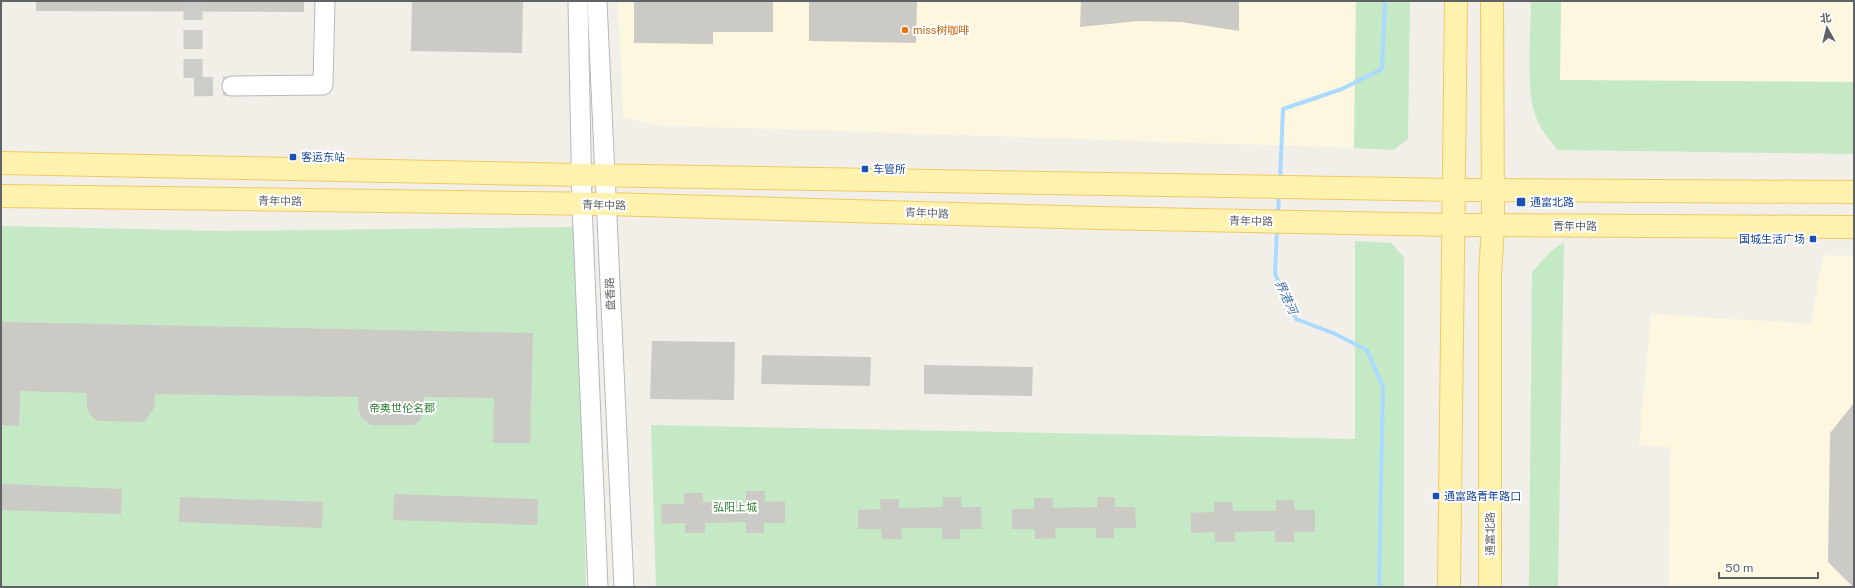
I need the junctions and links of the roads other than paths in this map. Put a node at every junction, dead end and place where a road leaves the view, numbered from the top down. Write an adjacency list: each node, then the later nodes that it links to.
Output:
1 (325, 1): 6 (street)
2 (578, 1): 8 (street)
3 (597, 1): 9 (street, 盘香路)
4 (1456, 1): 11 (main road)
5 (1492, 1): 10 (main road, 通富北路)
6 (232, 86)
7 (1, 163): 8 (main road)
8 (583, 175): 9 (main road); 14 (street)
9 (606, 176): 11 (main road); 15 (street, 盘香路)
10 (1492, 189): 11 (main road); 12 (main road); 17 (main road, 通富北路)
11 (1454, 190): 16 (main road)
12 (1854, 192)
13 (1, 196): 14 (main road, 青年中路)
14 (582, 204): 15 (main road, 青年中路); 19 (street)
15 (606, 204): 16 (main road, 青年中路); 20 (street, 盘香路)
16 (1453, 225): 17 (main road, 青年中路); 21 (main road)
17 (1493, 226): 18 (main road, 青年中路); 22 (main road, 通富北路)
18 (1854, 227)
19 (598, 587)
20 (624, 587)
21 (1449, 587)
22 (1490, 587)

